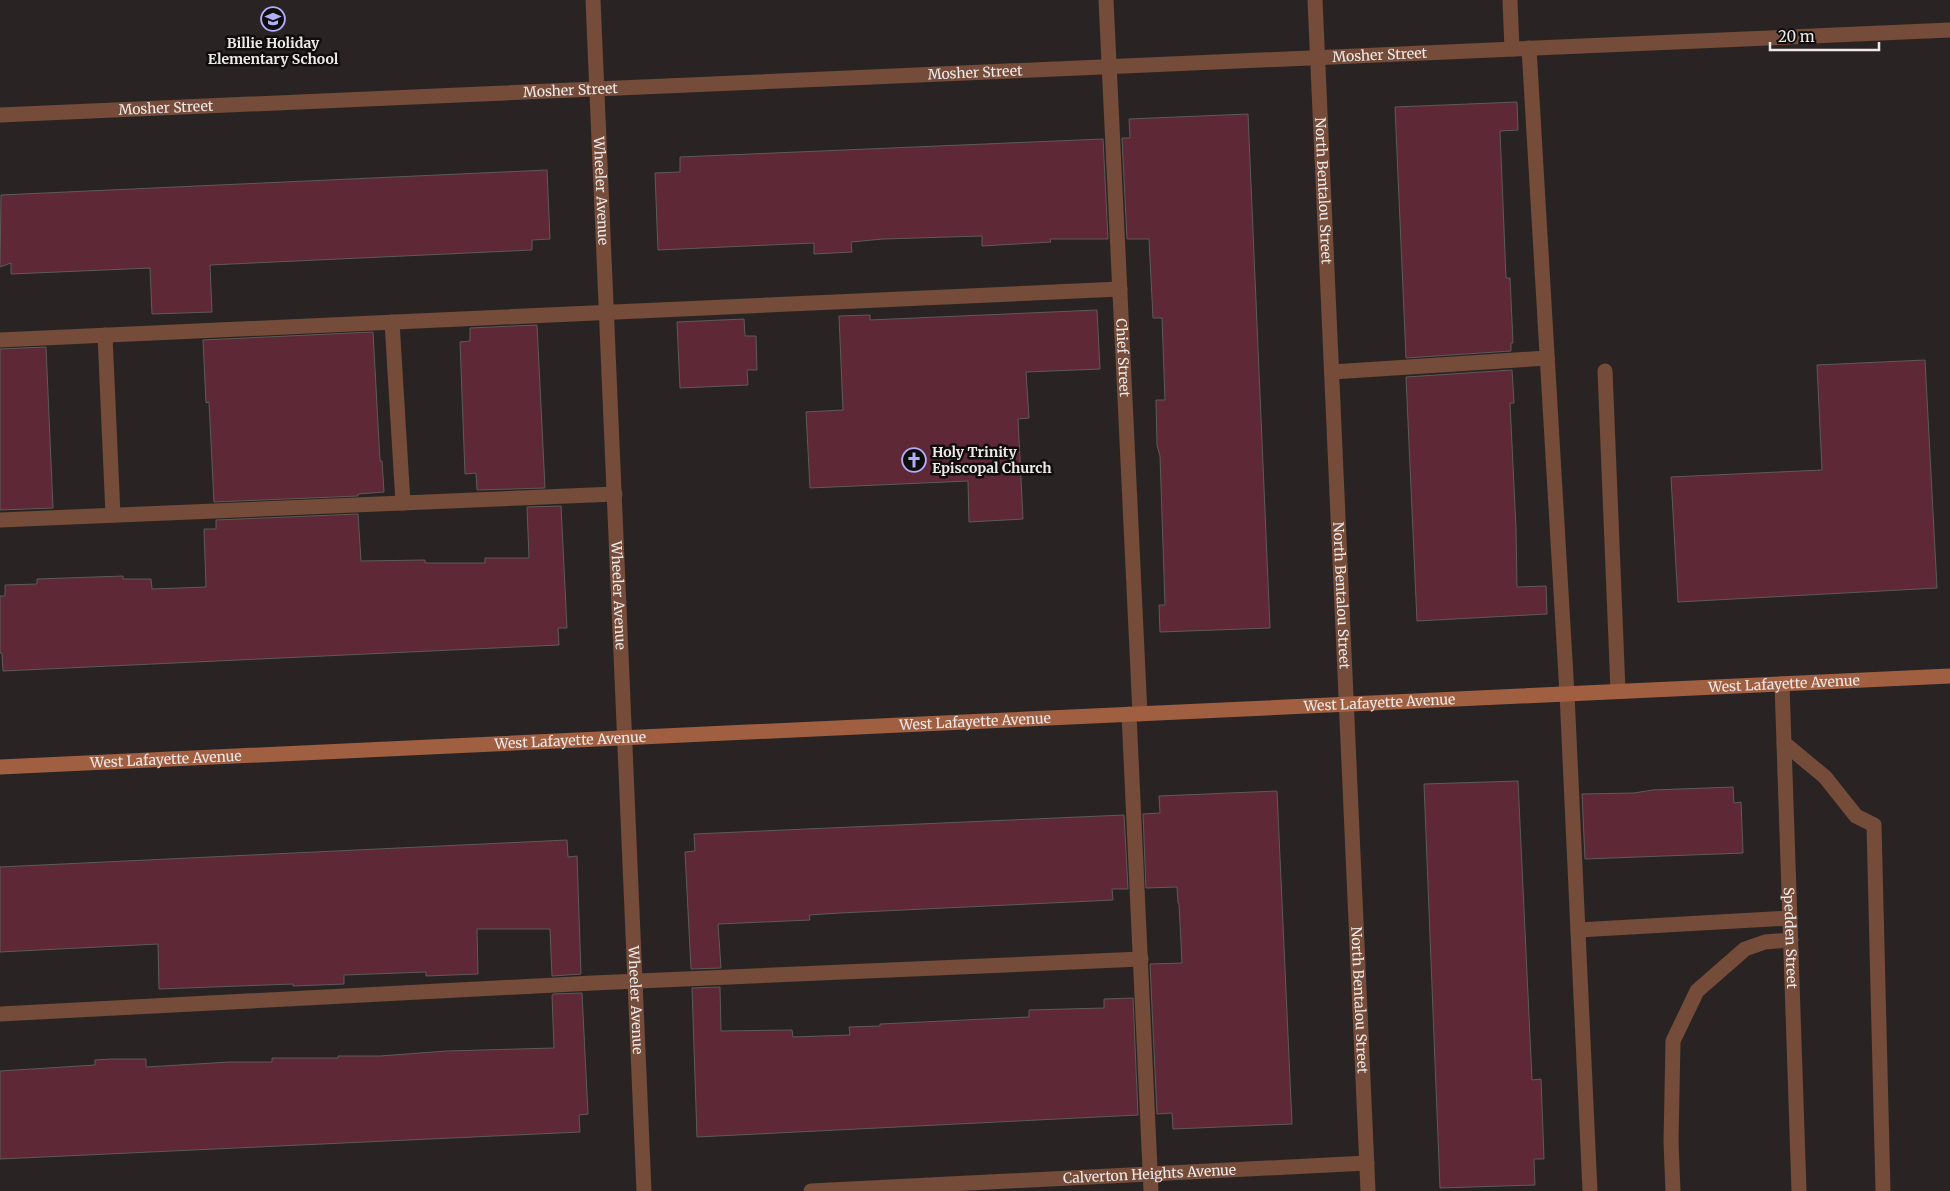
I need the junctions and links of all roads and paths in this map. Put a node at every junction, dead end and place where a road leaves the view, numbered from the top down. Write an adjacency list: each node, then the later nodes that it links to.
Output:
1 (593, 0): 10 (street, Wheeler Avenue)
2 (1106, 0): 9 (street, Chief Street)
3 (1315, 0): 8 (street, North Bentalou Street)
4 (1510, 0): 7 (street)
5 (1950, 30): 6 (street, Mosher Street)
6 (1529, 48): 7 (street, Mosher Street); 17 (street)
7 (1512, 49): 8 (street, Mosher Street)
8 (1318, 57): 9 (street, Mosher Street); 19 (street, North Bentalou Street)
9 (1109, 66): 10 (street, Mosher Street); 12 (street, Chief Street)
10 (597, 89): 11 (street, Mosher Street); 13 (street, Wheeler Avenue)
11 (0, 115)
12 (1120, 289): 13 (street); 29 (street, Chief Street)
13 (607, 312): 14 (street); 20 (street, Wheeler Avenue)
14 (392, 322): 15 (street); 21 (street)
15 (105, 335): 16 (street); 22 (street)
16 (0, 340)
17 (1547, 358): 19 (street); 27 (street)
18 (1605, 371): 26 (street)
19 (1332, 372): 28 (street, North Bentalou Street)
20 (615, 494): 21 (street); 30 (street, Wheeler Avenue)
21 (403, 502): 22 (street)
22 (113, 515): 23 (street)
23 (0, 520)
24 (1950, 676): 25 (main road, West Lafayette Avenue)
25 (1782, 684): 26 (main road, West Lafayette Avenue); 31 (street, Spedden Street)
26 (1618, 691): 27 (main road, West Lafayette Avenue)
27 (1567, 694): 28 (main road, West Lafayette Avenue); 34 (street)
28 (1346, 704): 29 (main road, West Lafayette Avenue); 39 (street, North Bentalou Street)
29 (1135, 714): 30 (main road, West Lafayette Avenue); 36 (street, Chief Street)
30 (625, 738): 32 (main road, West Lafayette Avenue); 37 (street, Wheeler Avenue)
31 (1784, 743): 33 (street, Spedden Street); 48 (street)
32 (0, 767)
33 (1790, 918): 34 (street); 35 (street, Spedden Street)
34 (1578, 930): 45 (street)
35 (1791, 940): 46 (street); 47 (street, Spedden Street)
36 (1141, 958): 37 (street); 40 (street, Chief Street)
37 (635, 981): 38 (street); 41 (street, Wheeler Avenue)
38 (0, 1014)
39 (1367, 1163): 40 (street, Calverton Heights Avenue); 44 (street, North Bentalou Street)
40 (1150, 1174): 42 (street, Calverton Heights Avenue); 43 (street, Chief Street)
41 (644, 1191)
42 (811, 1191)
43 (1151, 1191)
44 (1368, 1191)
45 (1590, 1191)
46 (1673, 1191)
47 (1800, 1191)
48 (1883, 1191)

